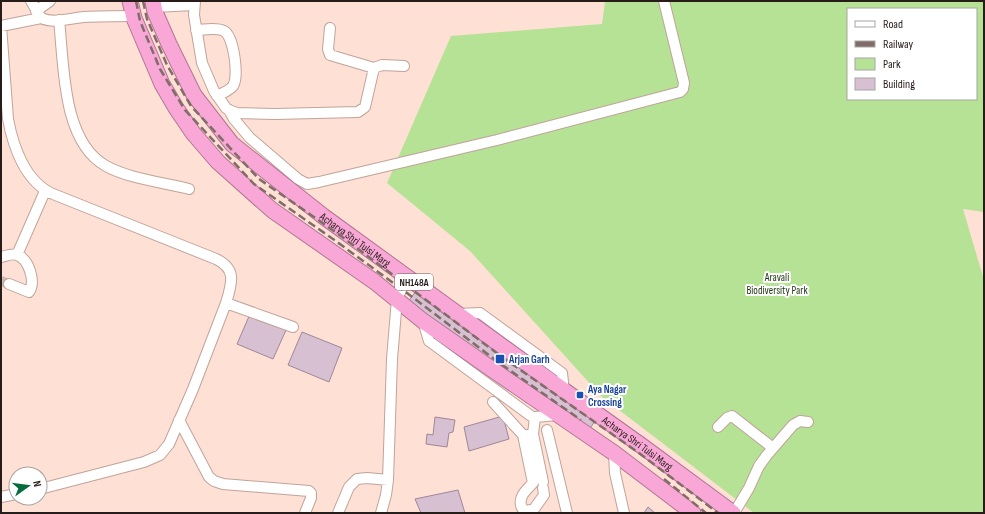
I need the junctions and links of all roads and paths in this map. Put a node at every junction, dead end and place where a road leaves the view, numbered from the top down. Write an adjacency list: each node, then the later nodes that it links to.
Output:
1 (31, 1): 7 (street)
2 (50, 1): 7 (street)
3 (130, 1): 8 (highway, Acharya Shri Tulsi Marg / NH148A)
4 (664, 1): 16 (street)
5 (195, 3): 6 (street); 12 (street)
6 (154, 4): 21 (highway, Acharya Shri Tulsi Marg / NH148A)
7 (39, 15): 9 (street); 10 (street)
8 (134, 16): 9 (street); 23 (highway, Acharya Shri Tulsi Marg / NH148A)
9 (59, 20): 17 (street)
10 (1, 26): 18 (street)
11 (330, 28): 14 (street)
12 (196, 30): 15 (street); 15 (street)
13 (404, 66): 14 (street)
14 (370, 67): 16 (street)
15 (218, 96): 16 (street)
16 (229, 110)
17 (188, 189)
18 (45, 191): 19 (street); 24 (street)
19 (17, 255): 20 (street); 22 (street)
20 (1, 257)
21 (407, 277): 23 (street); 46 (highway, Acharya Shri Tulsi Marg / NH148A)
22 (9, 284)
23 (396, 299): 25 (highway, Acharya Shri Tulsi Marg / NH148A); 38 (street)
24 (226, 303): 26 (street); 30 (street)
25 (423, 321): 28 (highway, Acharya Shri Tulsi Marg / NH148A); 29 (street)
26 (293, 327)
27 (493, 402): 35 (street)
28 (557, 415): 29 (street); 37 (highway, Acharya Shri Tulsi Marg / NH148A)
29 (535, 416): 34 (street)
30 (179, 420): 39 (street); 40 (street)
31 (808, 422): 36 (street)
32 (718, 426): 36 (street)
33 (547, 430): 43 (street)
34 (533, 434): 35 (street); 35 (street)
35 (522, 435)
36 (773, 448): 46 (street)
37 (614, 453): 44 (street); 45 (highway, Acharya Shri Tulsi Marg / NH148A)
38 (388, 480): 41 (street); 42 (street)
39 (48, 487)
40 (304, 513)
41 (338, 513)
42 (381, 513)
43 (567, 513)
44 (624, 513)
45 (693, 513)
46 (734, 513)

